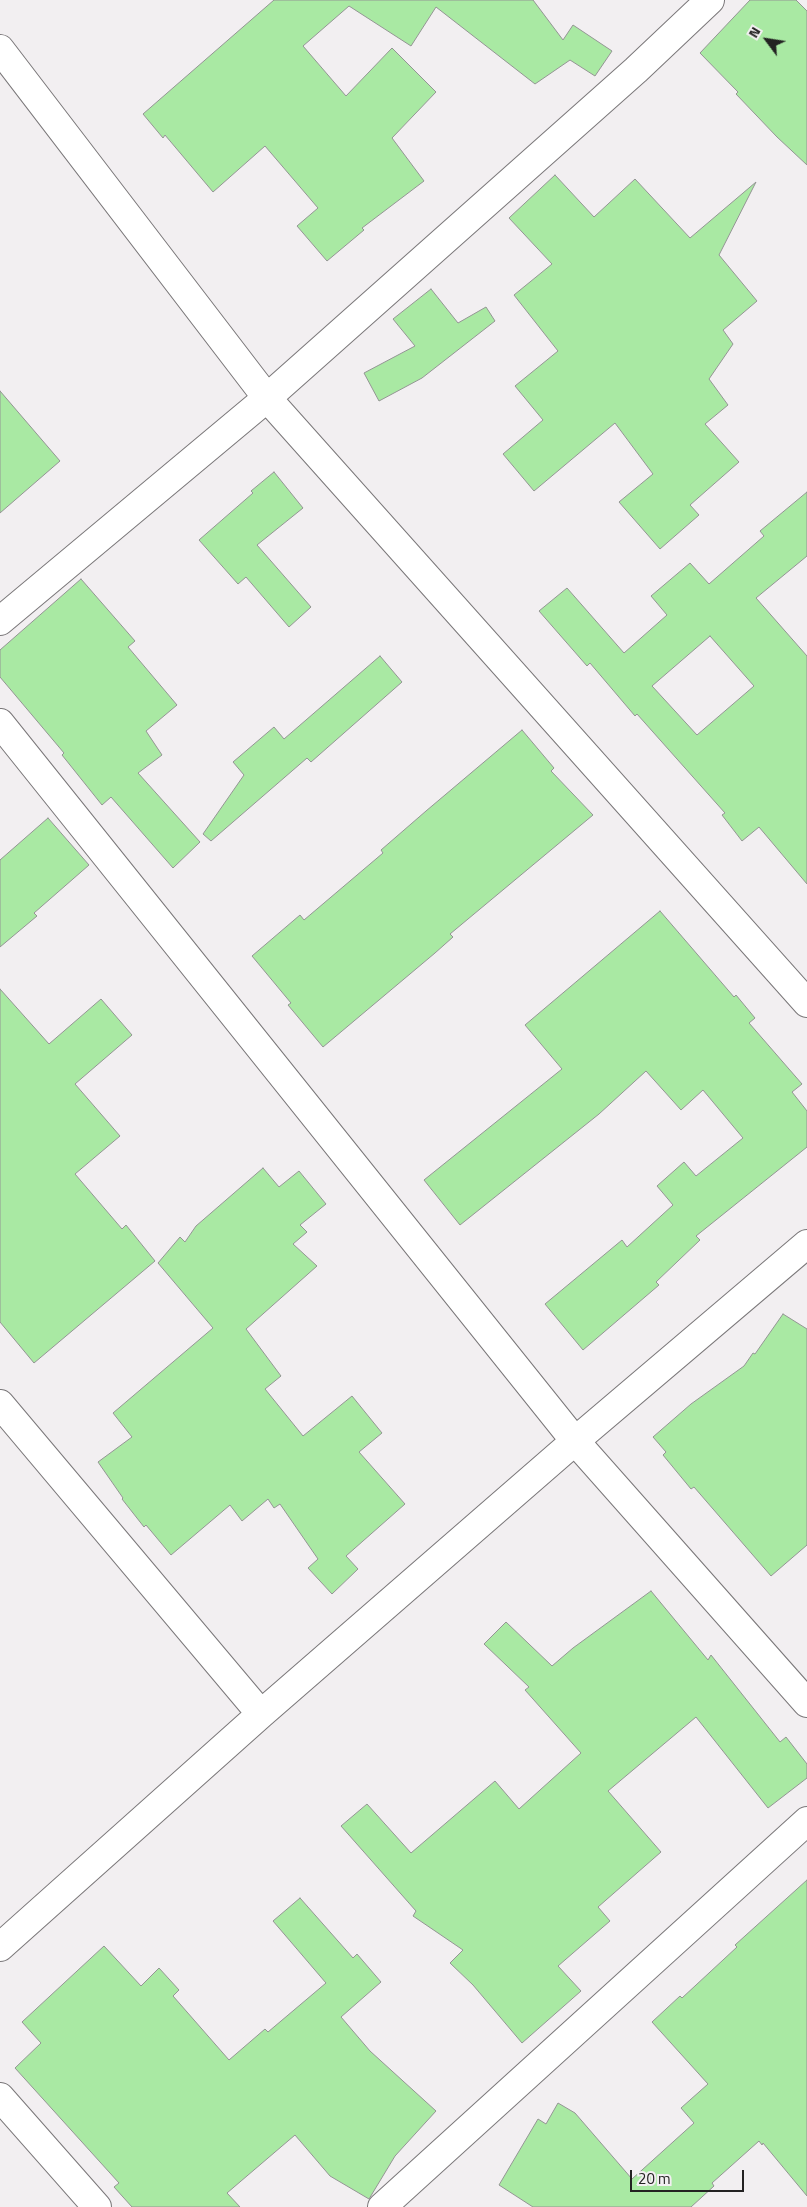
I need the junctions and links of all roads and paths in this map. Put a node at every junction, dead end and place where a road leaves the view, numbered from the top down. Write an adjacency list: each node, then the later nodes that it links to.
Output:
1 (710, 0): 3 (street)
2 (0, 49): 3 (street)
3 (267, 398): 4 (street); 6 (street)
4 (0, 621)
5 (0, 723): 9 (street)
6 (807, 1003)
7 (807, 1244): 9 (street)
8 (0, 1404): 11 (street)
9 (575, 1441): 10 (street); 11 (street)
10 (807, 1704)
11 (261, 1714): 13 (street)
12 (807, 1821): 16 (street)
13 (0, 1947)
14 (0, 2097): 15 (street)
15 (98, 2207)
16 (382, 2207)

